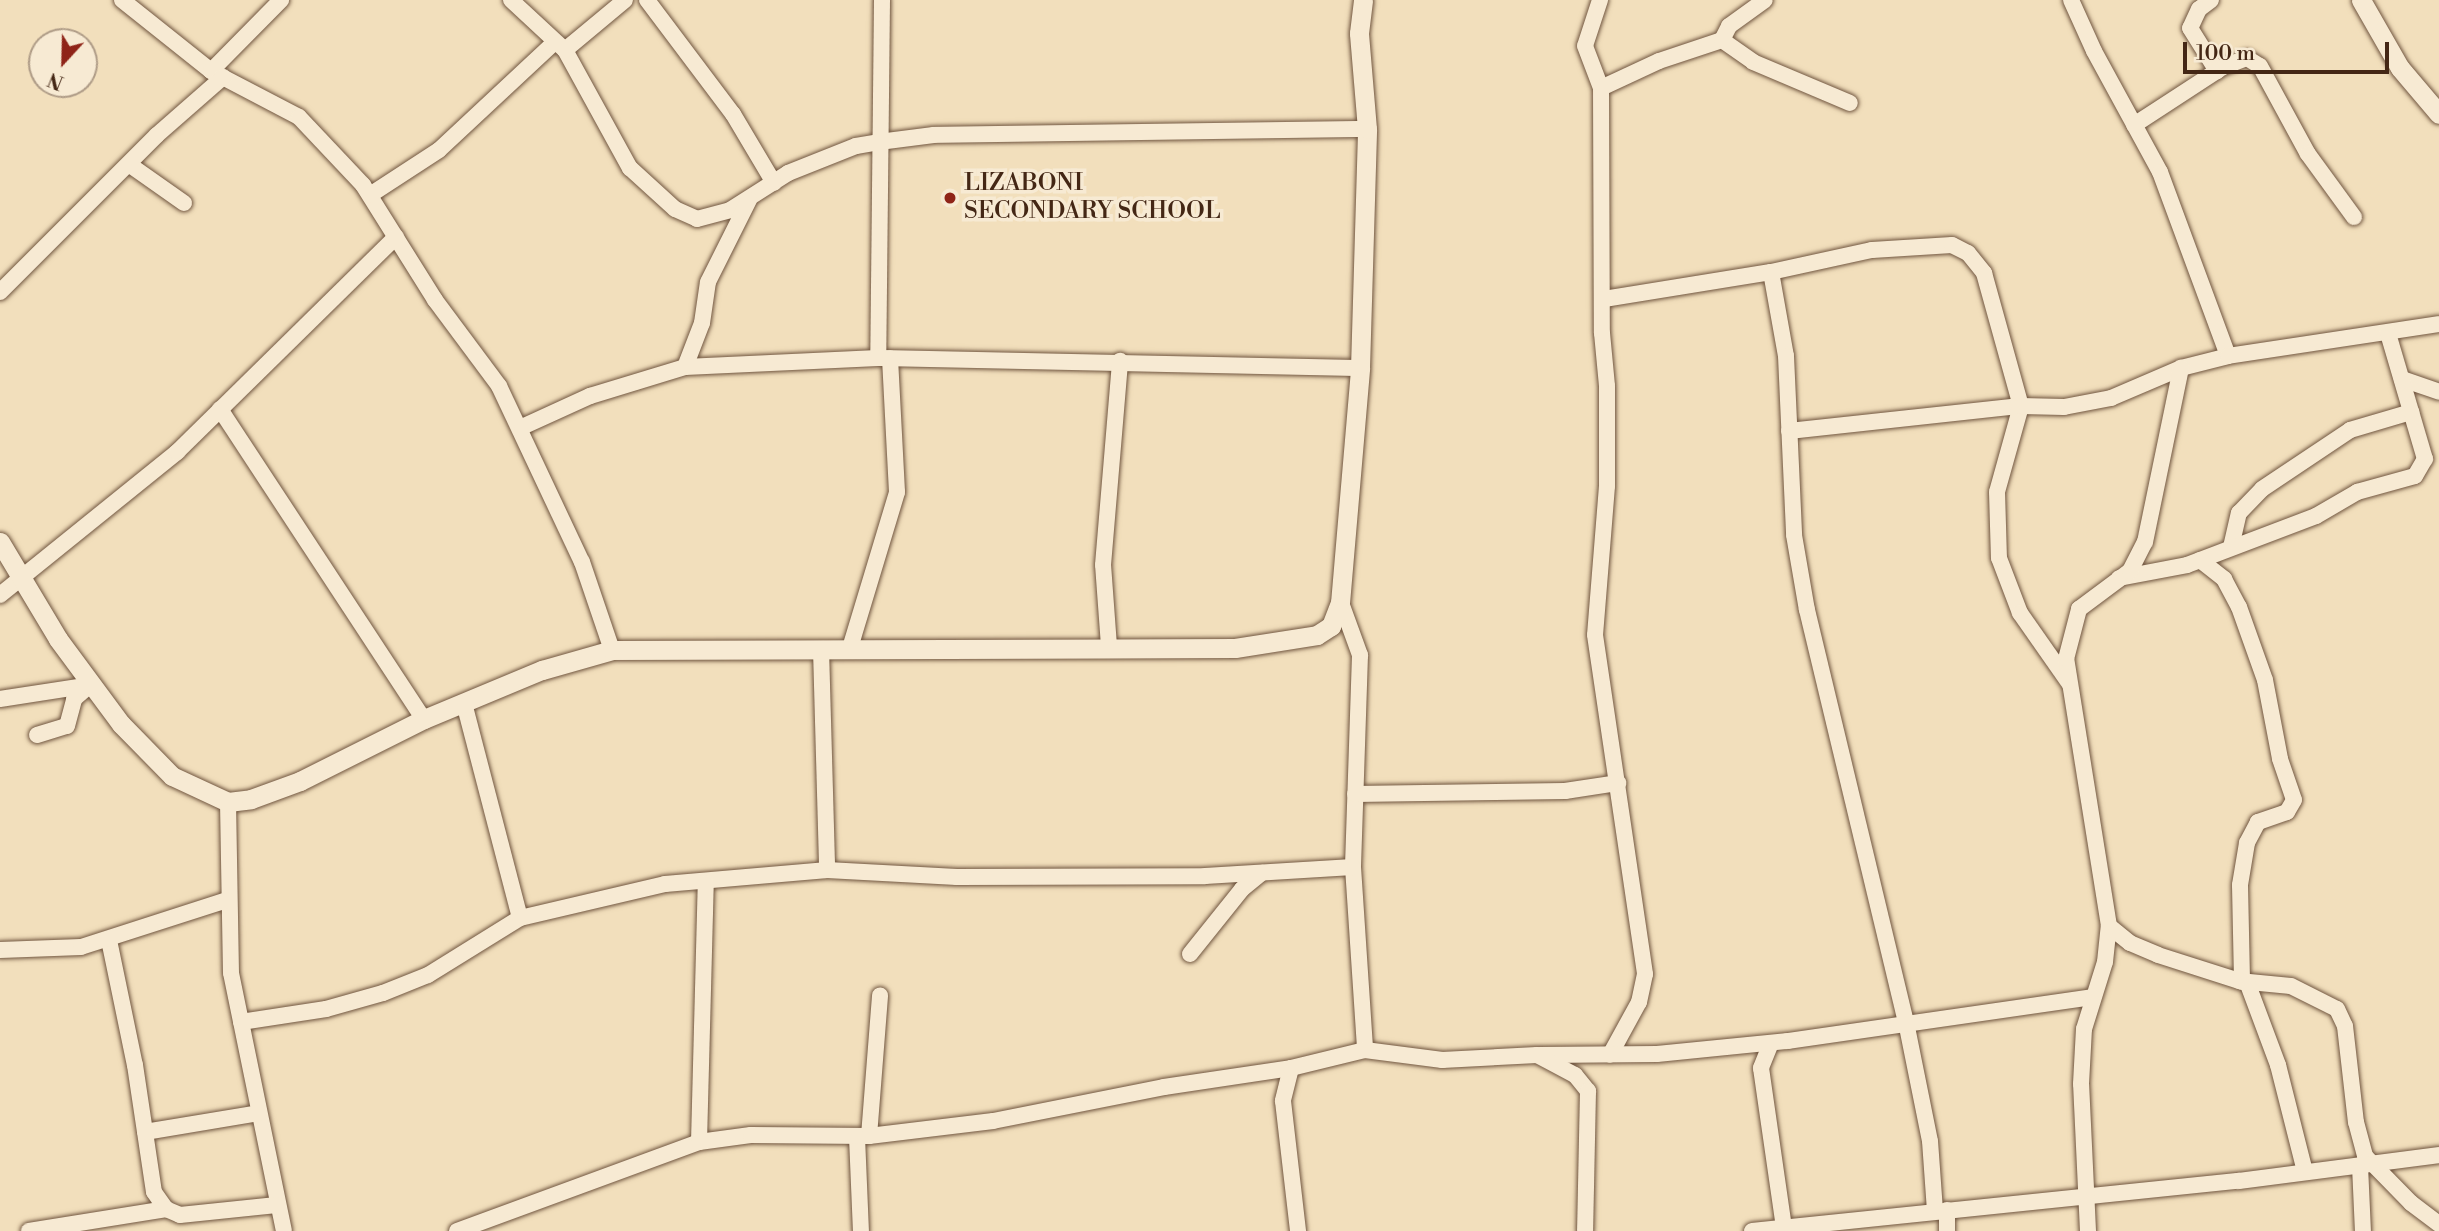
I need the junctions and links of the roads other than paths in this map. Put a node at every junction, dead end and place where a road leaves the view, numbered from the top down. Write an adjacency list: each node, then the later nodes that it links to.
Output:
1 (122, 0): 16 (street)
2 (281, 0): 16 (street)
3 (511, 0): 14 (street)
4 (625, 0): 14 (street)
5 (647, 0): 24 (street)
6 (882, 0): 22 (street)
7 (1363, 0): 21 (street)
8 (1600, 0): 17 (street)
9 (1765, 0): 13 (street)
10 (2071, 0): 20 (street)
11 (2211, 0): 15 (street)
12 (2361, 0): 19 (street)
13 (1722, 40): 17 (street); 18 (street)
14 (560, 46): 25 (street); 26 (street)
15 (2217, 71): 20 (street); 28 (street)
16 (217, 74): 23 (street); 25 (street)
17 (1601, 88): 32 (street)
18 (1850, 103)
19 (2439, 114)
20 (2134, 125): 35 (street)
21 (1367, 129): 22 (street); 39 (street)
22 (879, 142): 24 (street); 36 (street)
23 (130, 165): 27 (street); 31 (street)
24 (774, 183): 26 (street)
25 (370, 195): 29 (street)
26 (750, 200): 38 (street)
27 (184, 203)
28 (2354, 218)
29 (396, 237): 44 (street); 46 (street)
30 (1771, 272): 32 (street); 43 (street); 47 (street)
31 (0, 292)
32 (1604, 299): 65 (street)
33 (2439, 324): 34 (street)
34 (2388, 333): 35 (street); 41 (street)
35 (2228, 356): 40 (street)
36 (884, 358): 37 (street); 38 (street); 56 (street)
37 (1121, 361): 39 (street); 55 (street)
38 (685, 367): 46 (street)
39 (1360, 368): 54 (street)
40 (2181, 368): 43 (street); 52 (street)
41 (2402, 379): 42 (street); 45 (street)
42 (2439, 392)
43 (2021, 406): 47 (street); 59 (street)
44 (220, 409): 51 (street); 63 (street)
45 (2412, 412): 49 (street); 49 (street)
46 (522, 427): 58 (street)
47 (1789, 431): 82 (street)
48 (0, 542): 51 (street)
49 (2231, 547): 50 (street)
50 (2200, 560): 52 (street); 78 (street)
51 (23, 578): 53 (street); 60 (street)
52 (2119, 578): 59 (street)
53 (0, 595)
54 (1340, 600): 55 (street); 66 (street)
55 (1109, 646): 56 (street)
56 (850, 648): 57 (street)
57 (821, 649): 58 (street); 69 (street)
58 (612, 650): 62 (street)
59 (2069, 683): 74 (street)
60 (90, 685): 61 (street); 64 (street); 67 (street)
61 (0, 699)
62 (464, 703): 63 (street); 73 (street)
63 (424, 719): 67 (street)
64 (37, 735)
65 (1618, 783): 66 (street); 86 (street)
66 (1355, 794): 68 (street)
67 (228, 802): 72 (street)
68 (1353, 867): 70 (street); 84 (street)
69 (827, 870): 70 (street); 71 (street)
70 (1263, 872): 77 (street)
71 (706, 883): 73 (street); 91 (street)
72 (227, 901): 75 (street); 81 (street)
73 (520, 918): 81 (street)
74 (2109, 926): 78 (street); 80 (street)
75 (109, 940): 76 (street); 89 (street)
76 (0, 950)
77 (1190, 954)
78 (2245, 982): 93 (street); 94 (street)
79 (880, 995): 90 (street)
80 (2093, 997): 82 (street); 95 (street)
81 (241, 1023): 88 (street)
82 (1907, 1027): 83 (street); 98 (street)
83 (1771, 1043): 86 (street); 100 (street)
84 (1365, 1050): 85 (street); 87 (street)
85 (1537, 1055): 86 (street); 106 (street)
86 (1610, 1055)
87 (1291, 1068): 90 (street); 105 (street)
88 (258, 1113): 89 (street); 96 (street)
89 (145, 1132): 97 (street)
90 (863, 1137): 91 (street); 104 (street)
91 (699, 1142): 103 (street)
92 (2439, 1155): 93 (street)
93 (2365, 1165): 94 (street); 99 (street); 110 (street)
94 (2305, 1172): 95 (street)
95 (2089, 1196): 98 (street); 109 (street)
96 (276, 1205): 97 (street); 102 (street)
97 (166, 1209): 101 (street)
98 (1941, 1211): 100 (street); 108 (street)
99 (2439, 1224)
100 (1791, 1229): 107 (street)
101 (29, 1231)
102 (284, 1231)
103 (457, 1231)
104 (861, 1231)
105 (1298, 1231)
106 (1586, 1231)
107 (1752, 1231)
108 (1947, 1231)
109 (2088, 1231)
110 (2363, 1231)

